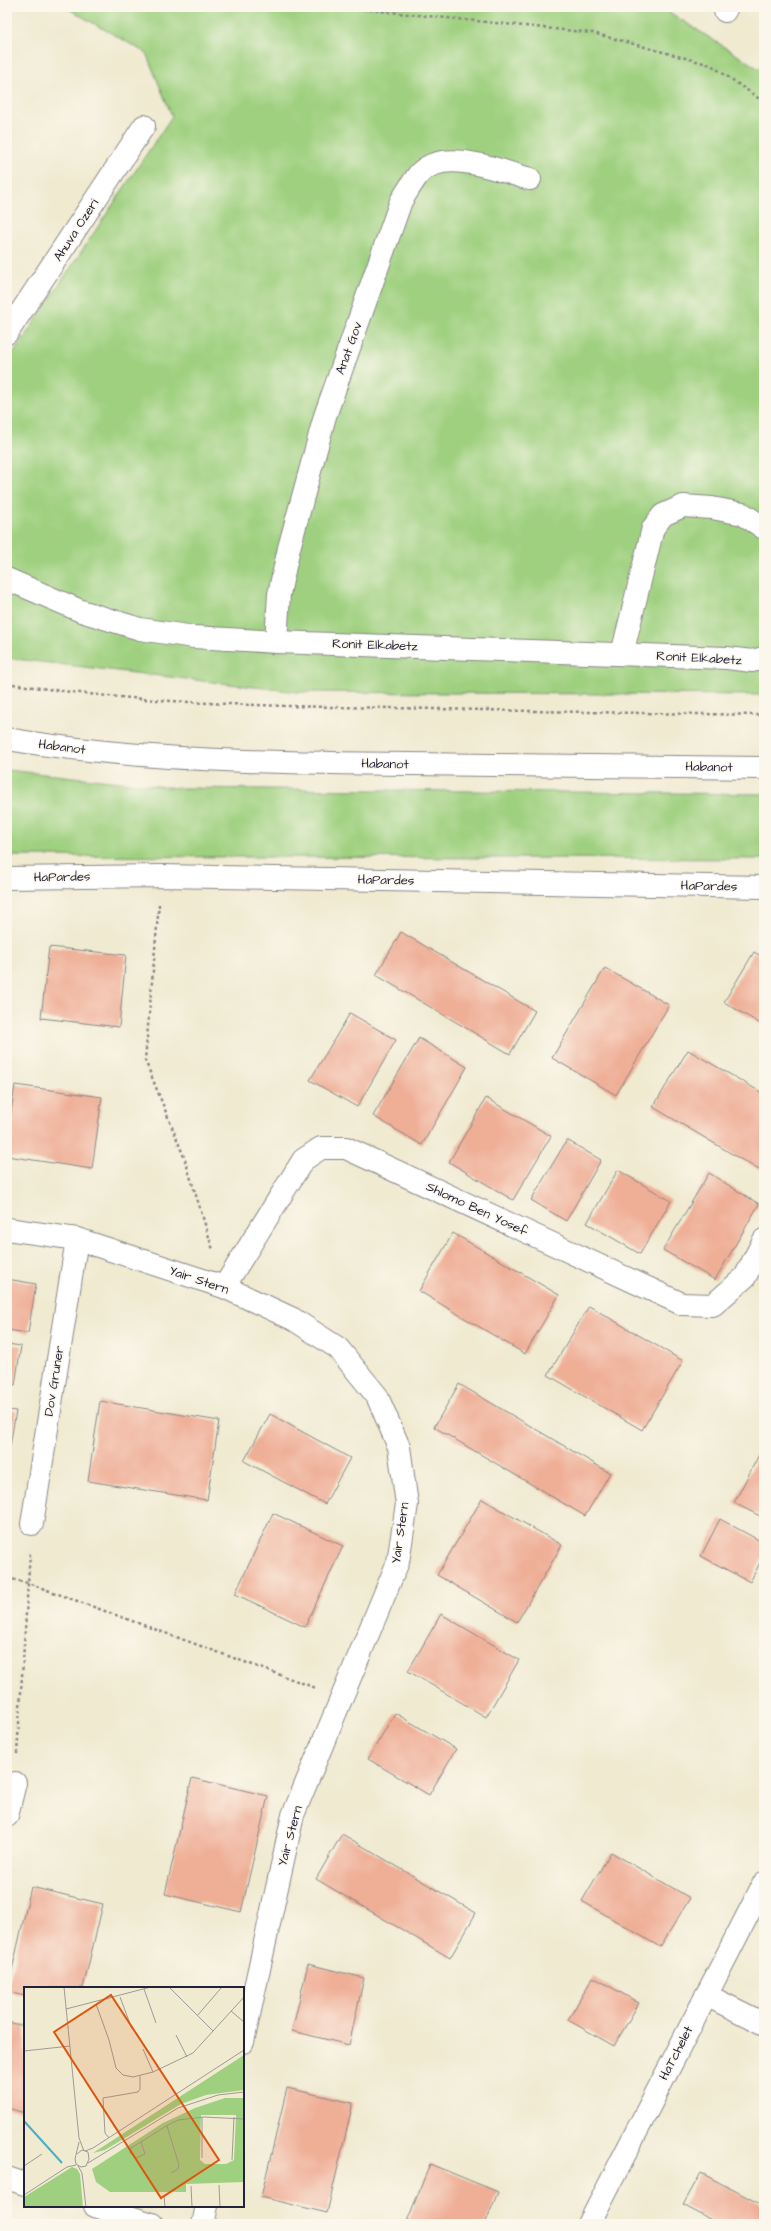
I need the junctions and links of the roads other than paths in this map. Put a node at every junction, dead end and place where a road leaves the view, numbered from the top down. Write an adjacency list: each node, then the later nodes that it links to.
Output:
1 (144, 126): 3 (street, Ahuva Ozeri)
2 (530, 179): 6 (street, Anat Gov)
3 (7, 333)
4 (764, 528): 7 (street)
5 (7, 580): 6 (street, Ronit Elkabetz)
6 (276, 642): 7 (street, Ronit Elkabetz)
7 (622, 654): 8 (street, Ronit Elkabetz)
8 (758, 659)
9 (7, 739): 10 (street, Habanot)
10 (764, 768)
11 (7, 878): 12 (street, HaPardes)
12 (764, 887)
13 (7, 1228): 14 (street, Yair Stern)
14 (77, 1239): 16 (street, Yair Stern); 17 (street, Dov Gruner)
15 (764, 1240): 16 (street, Shlomo Ben Yosef)
16 (224, 1287): 23 (street, Yair Stern)
17 (32, 1524)
18 (15, 1783): 19 (street)
19 (7, 1816)
20 (764, 1883): 21 (street, HaTchelet)
21 (706, 1995): 22 (street); 30 (street, HaTchelet)
22 (764, 2024)
23 (244, 2037)
24 (7, 2178): 25 (street)
25 (24, 2184)
26 (98, 2207): 28 (street)
27 (207, 2207): 29 (street)
28 (152, 2224)
29 (203, 2224)
30 (589, 2224)

